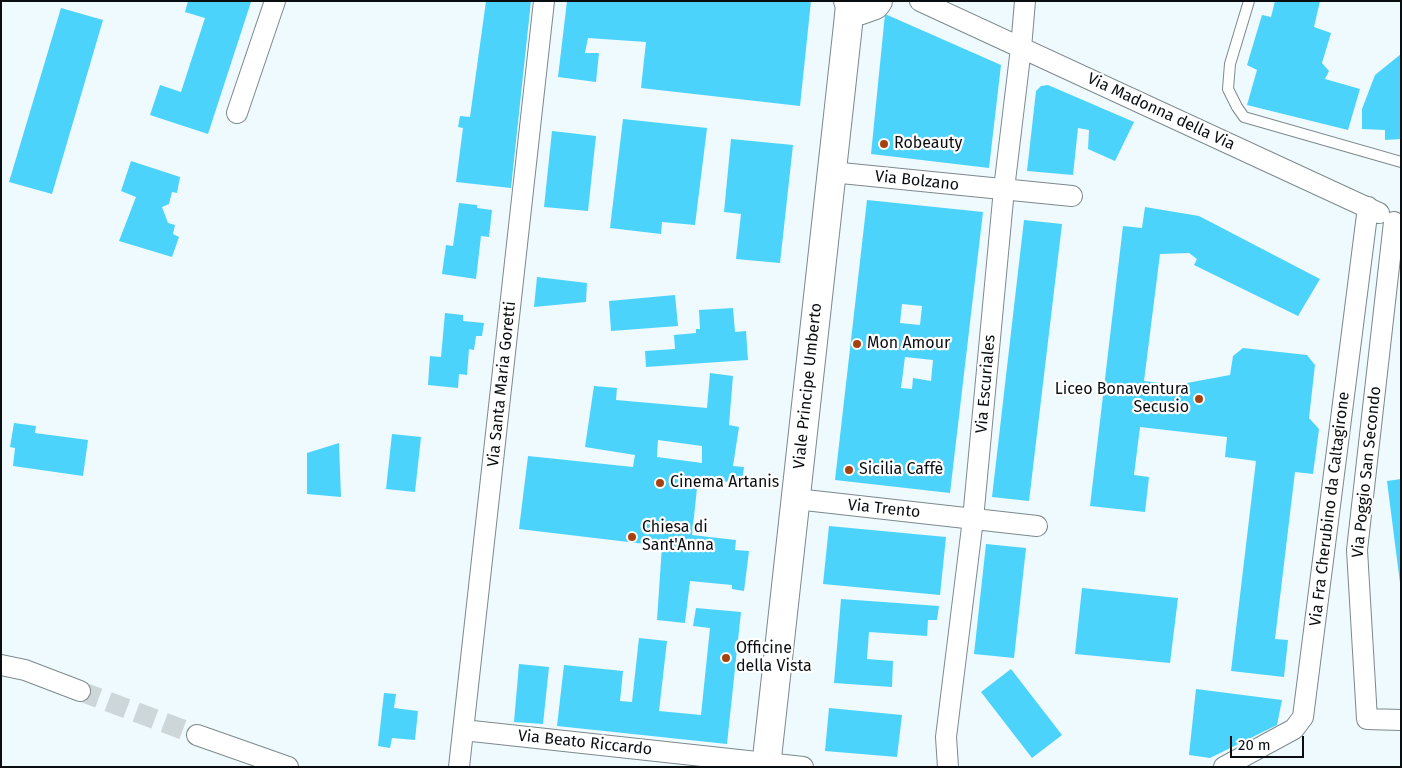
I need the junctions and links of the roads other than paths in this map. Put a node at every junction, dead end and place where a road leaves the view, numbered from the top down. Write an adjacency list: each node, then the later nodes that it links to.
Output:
1 (275, 1): 9 (street)
2 (544, 1): 22 (street, Via Santa Maria Goretti)
3 (878, 1): 7 (main road)
4 (920, 1): 8 (street, Via Madonna della Via)
5 (1025, 1): 8 (street, Via Escuriales)
6 (1249, 1): 10 (lane)
7 (849, 3): 11 (main road, Viale Principe Umberto)
8 (1021, 48): 12 (street, Via Escuriales); 14 (street, Via Madonna della Via)
9 (237, 113)
10 (1401, 162)
11 (831, 172): 12 (street, Via Bolzano); 16 (main road, Viale Principe Umberto)
12 (1004, 189): 13 (street, Via Bolzano); 17 (street, Via Escuriales)
13 (1072, 196)
14 (1368, 207): 15 (street, Via Madonna della Via); 29 (street, Via Fra Cherubino da Caltagirone)
15 (1397, 223): 21 (street, Via Poggio San Secondo)
16 (796, 499): 17 (street, Via Trento); 24 (main road, Viale Principe Umberto)
17 (973, 519): 18 (street, Via Trento); 28 (street, Via Escuriales)
18 (1038, 526)
19 (1, 665): 20 (street)
20 (80, 691)
21 (1401, 720)
22 (463, 730): 24 (street, Via Beato Riccardo); 26 (street, Via Santa Maria Goretti)
23 (197, 735): 25 (street)
24 (766, 765): 27 (street, Via Beato Riccardo)
25 (288, 767)
26 (459, 767)
27 (803, 767)
28 (948, 767)
29 (1224, 767)

